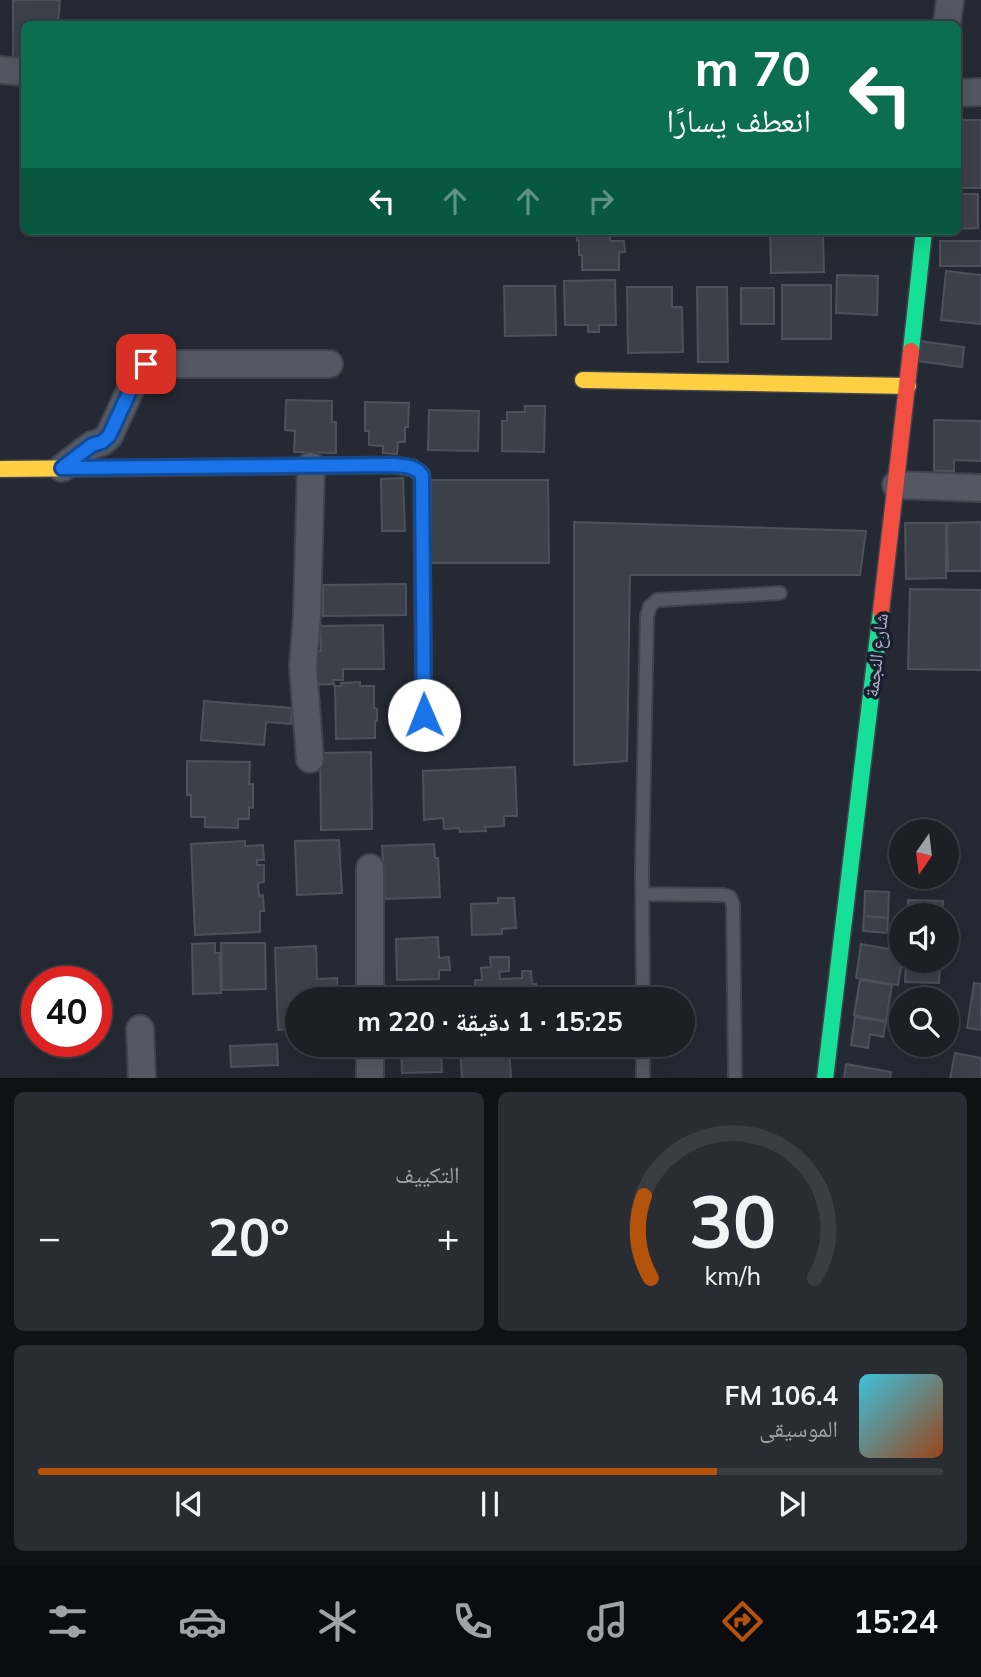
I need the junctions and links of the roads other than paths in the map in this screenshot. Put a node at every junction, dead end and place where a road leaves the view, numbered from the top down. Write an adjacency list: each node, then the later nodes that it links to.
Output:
1 (950, 0): 2 (street)
2 (947, 21)
3 (0, 70): 4 (street)
4 (21, 72)
5 (981, 92): 6 (street)
6 (961, 93)
7 (924, 235): 10 (street, شارع النجمة)
8 (329, 364): 12 (street)
9 (583, 380): 10 (street)
10 (908, 386): 14 (street, شارع النجمة)
11 (310, 466): 12 (street); 17 (street); 18 (street)
12 (62, 468): 13 (street)
13 (0, 469)
14 (897, 485): 15 (street); 30 (street, شارع النجمة)
15 (981, 488)
16 (780, 593): 20 (lane)
17 (424, 715)
18 (310, 759)
19 (370, 868): 21 (street)
20 (642, 894): 22 (lane); 29 (lane)
21 (370, 987)
22 (643, 987)
23 (141, 1030): 26 (street)
24 (370, 1057): 27 (street)
25 (643, 1057): 28 (lane)
26 (142, 1078)
27 (370, 1078)
28 (643, 1078)
29 (735, 1078)
30 (825, 1078)

